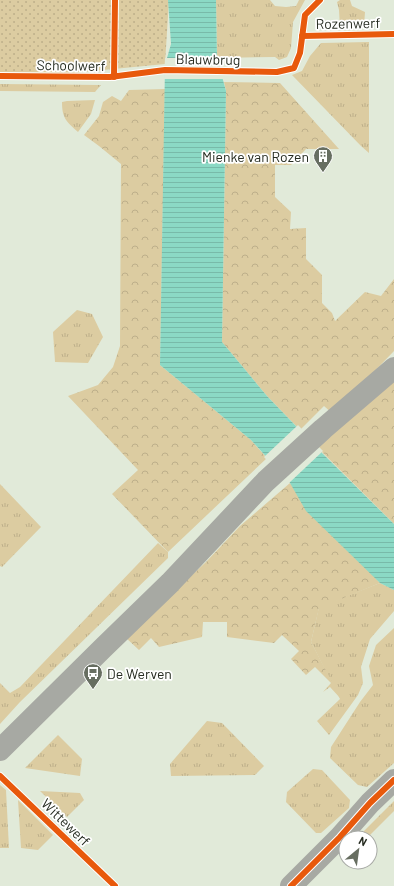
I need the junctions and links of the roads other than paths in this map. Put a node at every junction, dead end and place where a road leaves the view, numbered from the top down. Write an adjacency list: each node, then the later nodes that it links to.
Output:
1 (394, 368): 2 (street)
2 (0, 750)
3 (394, 780): 4 (street)
4 (292, 886)

